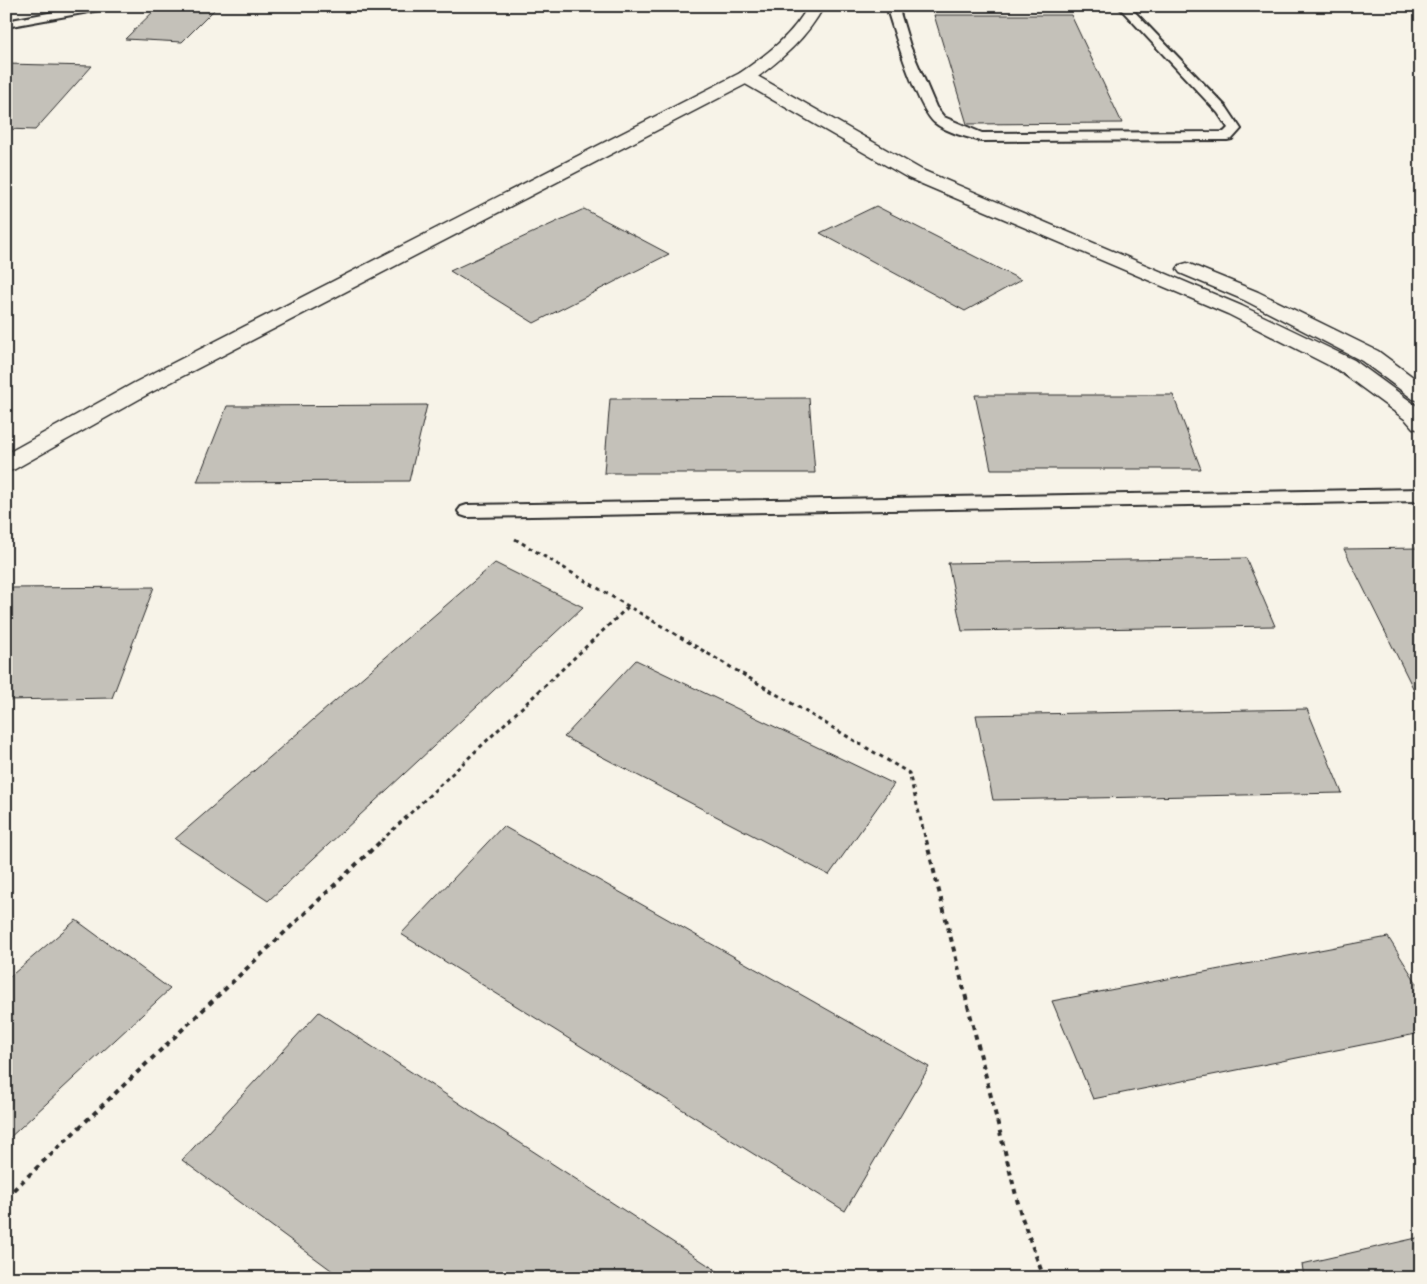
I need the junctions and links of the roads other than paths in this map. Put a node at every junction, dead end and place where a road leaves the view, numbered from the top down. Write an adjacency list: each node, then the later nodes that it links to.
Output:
1 (106, 6): 5 (lane)
2 (816, 6): 6 (street)
3 (892, 6): 4 (lane)
4 (1123, 6)
5 (6, 24)
6 (753, 72): 7 (street); 8 (street); 9 (street)
7 (1421, 394)
8 (1421, 423)
9 (6, 464)
10 (1421, 495): 11 (lane)
11 (467, 510)

